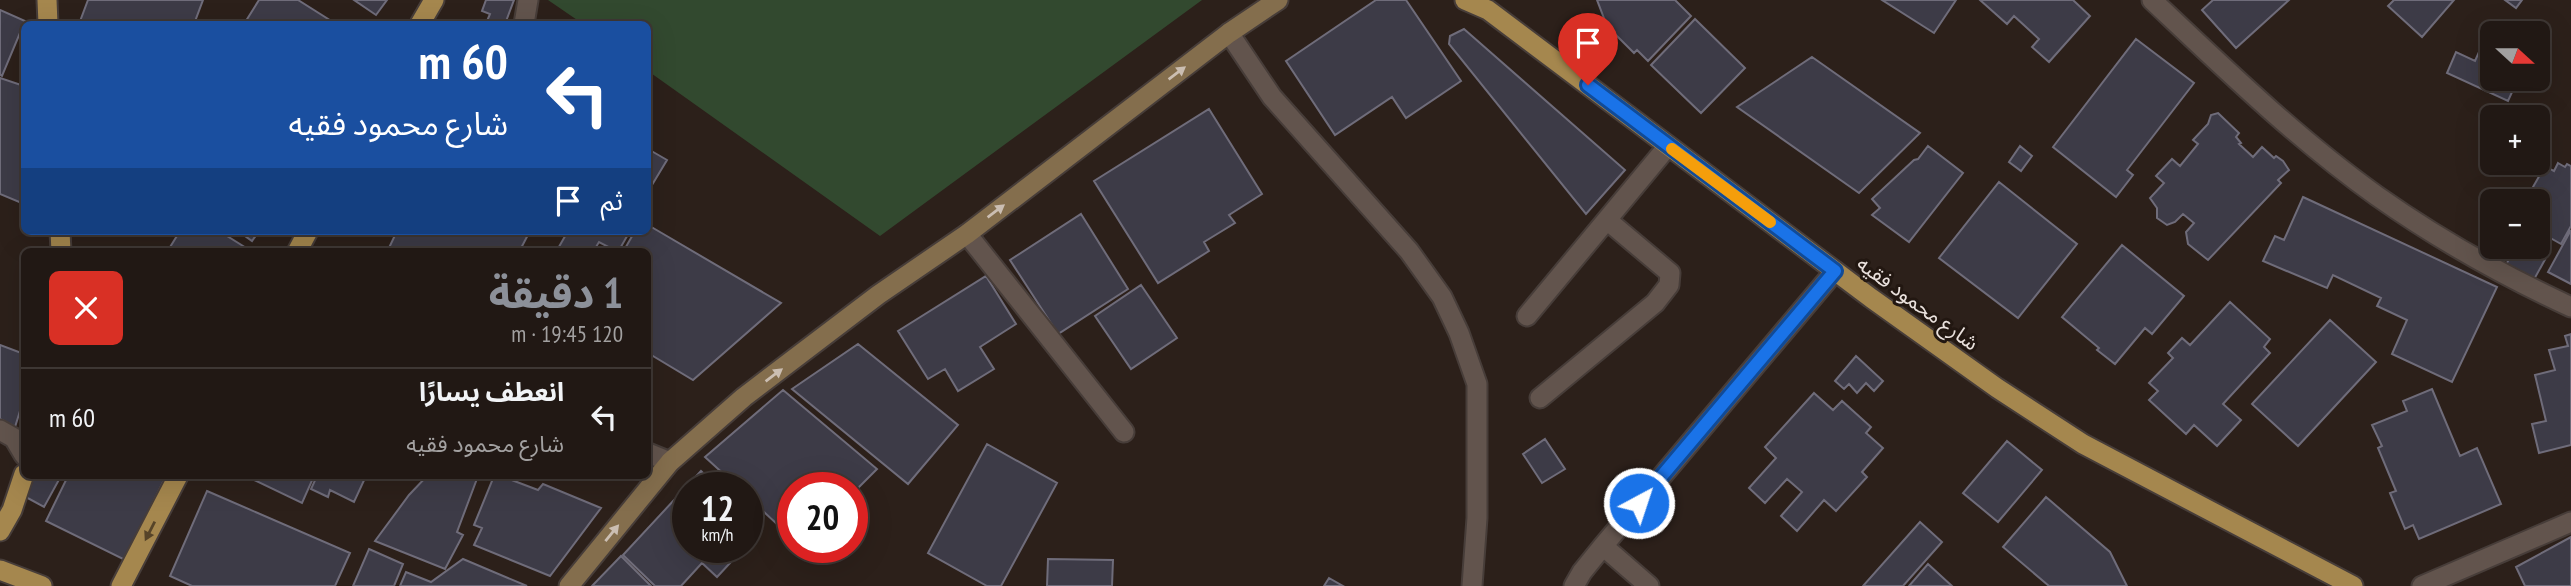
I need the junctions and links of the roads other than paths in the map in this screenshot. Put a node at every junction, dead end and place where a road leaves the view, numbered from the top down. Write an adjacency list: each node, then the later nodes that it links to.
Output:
1 (47, 0): 8 (main road)
2 (434, 0): 9 (main road)
3 (528, 0): 10 (street)
4 (1278, 0): 11 (main road)
5 (1465, 0): 7 (main road, شارع محمود فقيه)
6 (2152, 0): 16 (street)
7 (1485, 5): 12 (main road, شارع محمود فقيه)
8 (48, 21)
9 (423, 21)
10 (524, 21)
11 (1229, 33): 14 (main road, one-way to 11); 33 (street)
12 (1668, 146): 13 (street); 15 (main road, شارع محمود فقيه)
13 (1608, 219): 17 (street); 18 (street)
14 (967, 234): 20 (street); 23 (main road, one-way to 14)
15 (1835, 271): 28 (street); 36 (main road, شارع محمود فقيه)
16 (2571, 307)
17 (1527, 316)
18 (1540, 398)
19 (0, 430): 21 (street)
20 (1124, 432)
21 (21, 450)
22 (651, 454): 23 (street)
23 (670, 462): 32 (main road, one-way to 23)
24 (22, 479): 27 (main road)
25 (176, 479): 31 (main road, one-way to 31)
26 (2571, 522): 37 (street)
27 (0, 531)
28 (1603, 546): 34 (street); 35 (street)
29 (0, 570): 30 (main road)
30 (42, 586)
31 (121, 586)
32 (569, 586)
33 (1472, 586)
34 (1574, 586)
35 (1648, 586)
36 (2353, 586)
37 (2421, 586)

